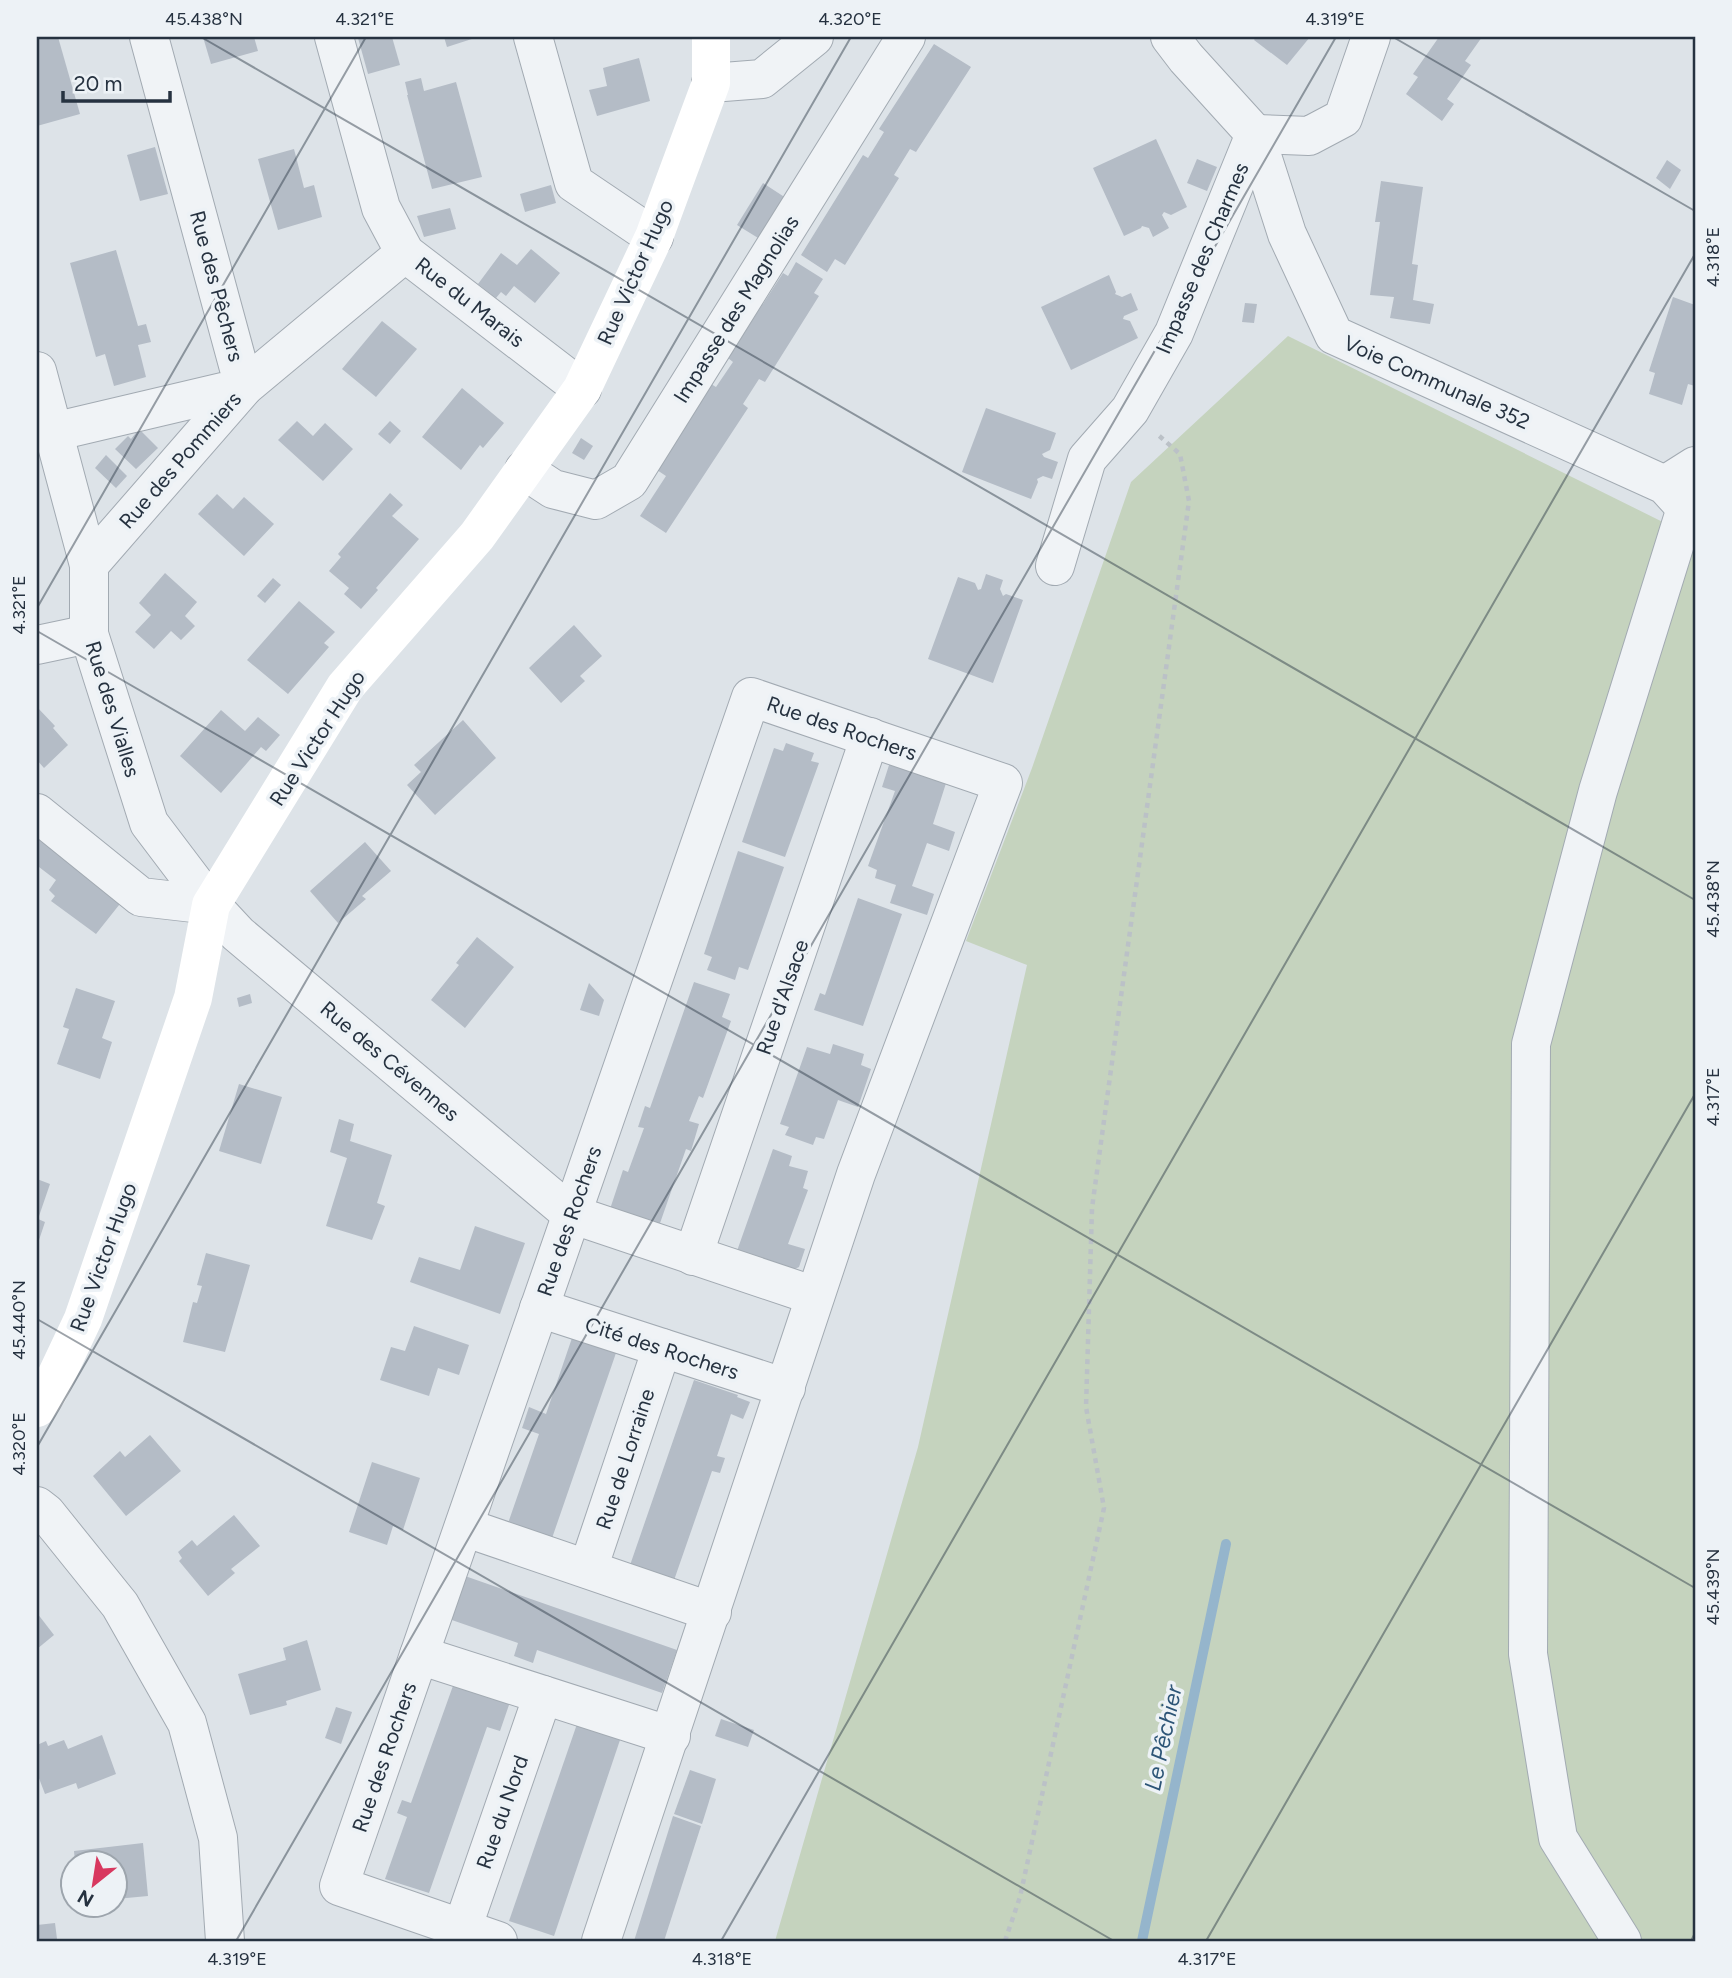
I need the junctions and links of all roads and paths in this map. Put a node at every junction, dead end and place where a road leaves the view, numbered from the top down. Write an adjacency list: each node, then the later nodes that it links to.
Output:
1 (149, 37): 14 (street, Rue des Pêchers)
2 (334, 37): 12 (street, Rue du Marais)
3 (533, 37): 11 (street)
4 (712, 37): 9 (street, Rue Victor Hugo)
5 (814, 37): 9 (street)
6 (906, 37): 18 (street, Impasse des Magnolias)
7 (1170, 37): 10 (street, Voie Communale 352)
8 (1371, 37): 10 (street)
9 (711, 83): 11 (street, Rue Victor Hugo)
10 (1255, 134): 16 (street, Impasse des Charmes); 19 (street, Voie Communale 352)
11 (654, 237): 15 (street, Rue Victor Hugo)
12 (405, 253): 14 (street, Rue des Pommiers); 15 (street, Rue du Marais)
13 (37, 371): 17 (street, Rue des Vialles)
14 (244, 387): 17 (street, Rue des Pêchers); 20 (street, Rue des Pommiers)
15 (582, 388): 18 (street, Rue Victor Hugo)
16 (1130, 410): 21 (street, Impasse des Charmes); 45 (path)
17 (53, 432): 20 (street, Rue des Vialles)
18 (524, 470): 26 (street, Rue Victor Hugo)
19 (1686, 492): 46 (street)
20 (89, 565): 22 (street, Rue des Vialles)
21 (1055, 566)
22 (89, 634): 23 (street); 26 (street, Rue des Vialles)
23 (37, 645)
24 (870, 737): 27 (street, Rue des Rochers); 28 (street, Rue d'Alsace); 29 (street, Rue des Rochers)
25 (37, 813): 26 (street)
26 (211, 905): 27 (street, Rue des Cévennes); 33 (street, Rue Victor Hugo)
27 (571, 1214): 28 (street); 30 (street, Rue des Rochers)
28 (693, 1256): 29 (street)
29 (815, 1296): 32 (street, Rue des Rochers)
30 (539, 1308): 31 (street, Cité des Rochers); 35 (street, Rue des Rochers)
31 (662, 1348): 32 (street, Cité des Rochers); 36 (street, Rue de Lorraine)
32 (786, 1388): 37 (street, Rue des Rochers)
33 (37, 1408)
34 (37, 1506): 42 (street)
35 (464, 1527): 36 (street); 38 (street, Rue des Rochers)
36 (588, 1570): 37 (street)
37 (712, 1612): 40 (street, Rue des Rochers)
38 (419, 1655): 39 (street); 41 (street, Rue des Rochers)
39 (542, 1695): 40 (street); 41 (street, Rue du Nord)
40 (671, 1736): 44 (street, Rue des Rochers)
41 (462, 1929): 43 (street, Rue des Rochers)
42 (225, 1941)
43 (498, 1941)
44 (601, 1941)
45 (1005, 1941)
46 (1622, 1941)

